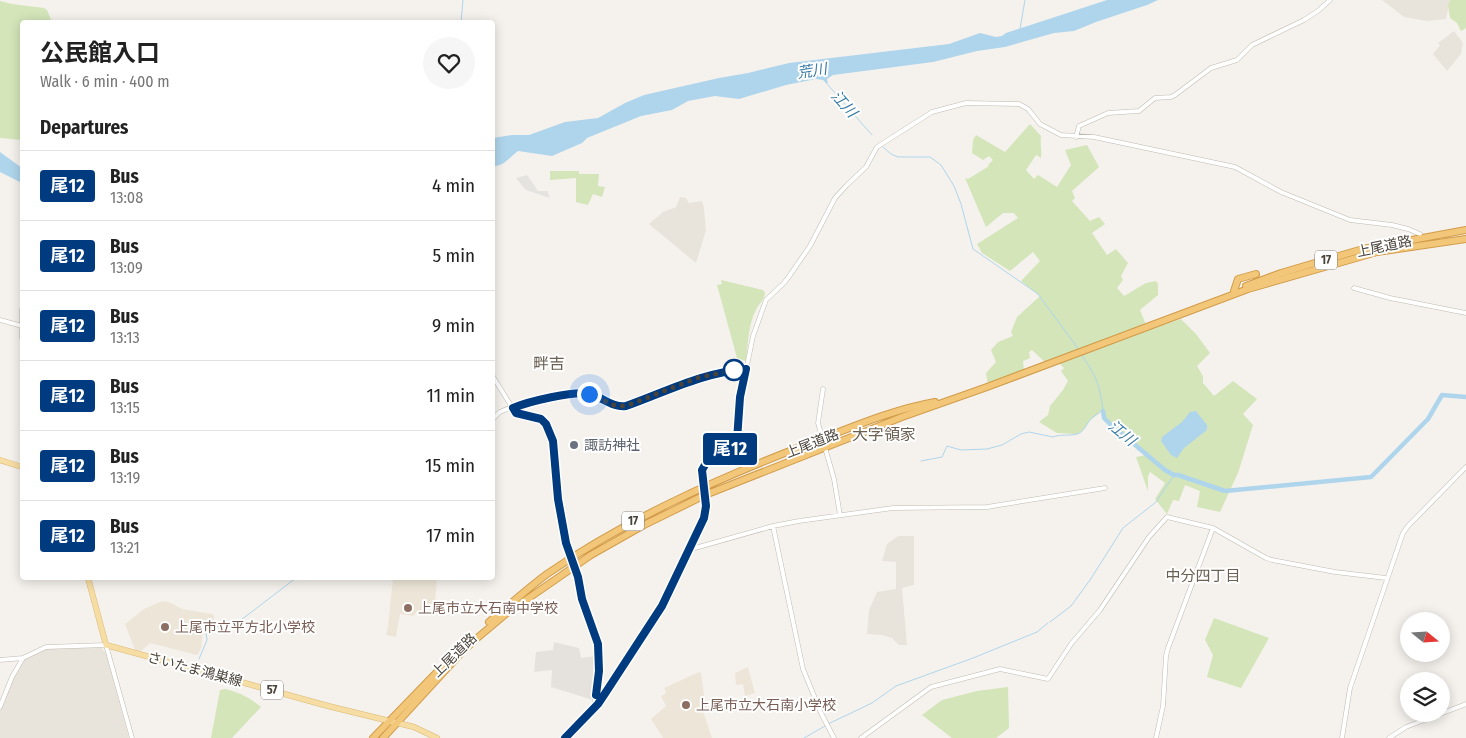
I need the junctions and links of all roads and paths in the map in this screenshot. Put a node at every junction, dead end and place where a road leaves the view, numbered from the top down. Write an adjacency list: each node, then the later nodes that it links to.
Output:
1 (1330, 0): 2 (street)
2 (1076, 137): 4 (street); 13 (street)
3 (1466, 230): 8 (highway, 上尾道路 / 17)
4 (1420, 234)
5 (1466, 239): 9 (highway, 上尾道路 / 17)
6 (1256, 274): 8 (highway)
7 (1354, 288): 10 (street)
8 (1234, 291): 9 (highway, 上尾道路 / 17)
9 (1192, 310): 16 (highway, 上尾道路 / 17)
10 (1466, 313)
11 (0, 320): 12 (street)
12 (20, 325)
13 (746, 369): 17 (street); 24 (street)
14 (495, 380): 17 (street)
15 (823, 389): 19 (street)
16 (950, 399): 19 (highway, 上尾道路 / 17); 20 (highway, 上尾道路 / 17)
17 (513, 408): 18 (street); 31 (street)
18 (495, 417)
19 (822, 439): 20 (street); 24 (highway, 上尾道路 / 17)
20 (825, 448): 26 (highway, 上尾道路 / 17); 27 (street)
21 (0, 460): 22 (main road)
22 (20, 466)
23 (1466, 467): 33 (street)
24 (703, 487): 26 (street); 31 (highway, 上尾道路 / 17)
25 (1105, 488): 27 (street)
26 (704, 495): 30 (street); 32 (highway, 上尾道路 / 17)
27 (840, 515): 28 (street)
28 (773, 526): 30 (street); 48 (street)
29 (1213, 528): 33 (street); 49 (street); 50 (street)
30 (688, 550): 40 (street)
31 (572, 559): 32 (street); 41 (highway, 上尾道路 / 17)
32 (575, 566): 40 (street); 42 (highway, 上尾道路 / 17)
33 (1386, 578): 51 (street)
34 (89, 580): 35 (main road)
35 (106, 645): 36 (street); 41 (main road, さいたま鴻巣線 / 57); 43 (street)
36 (23, 658): 37 (street); 39 (street)
37 (0, 660)
38 (1466, 704): 52 (street)
39 (0, 707)
40 (594, 707): 47 (street)
41 (388, 721): 42 (main road, さいたま鴻巣線 / 57); 44 (highway, 上尾道路 / 17)
42 (398, 723): 45 (highway, 上尾道路 / 17); 46 (main road, さいたま鴻巣線 / 57)
43 (132, 738)
44 (373, 738)
45 (384, 738)
46 (437, 738)
47 (565, 738)
48 (834, 738)
49 (861, 738)
50 (1156, 738)
51 (1342, 738)
52 (1389, 738)

